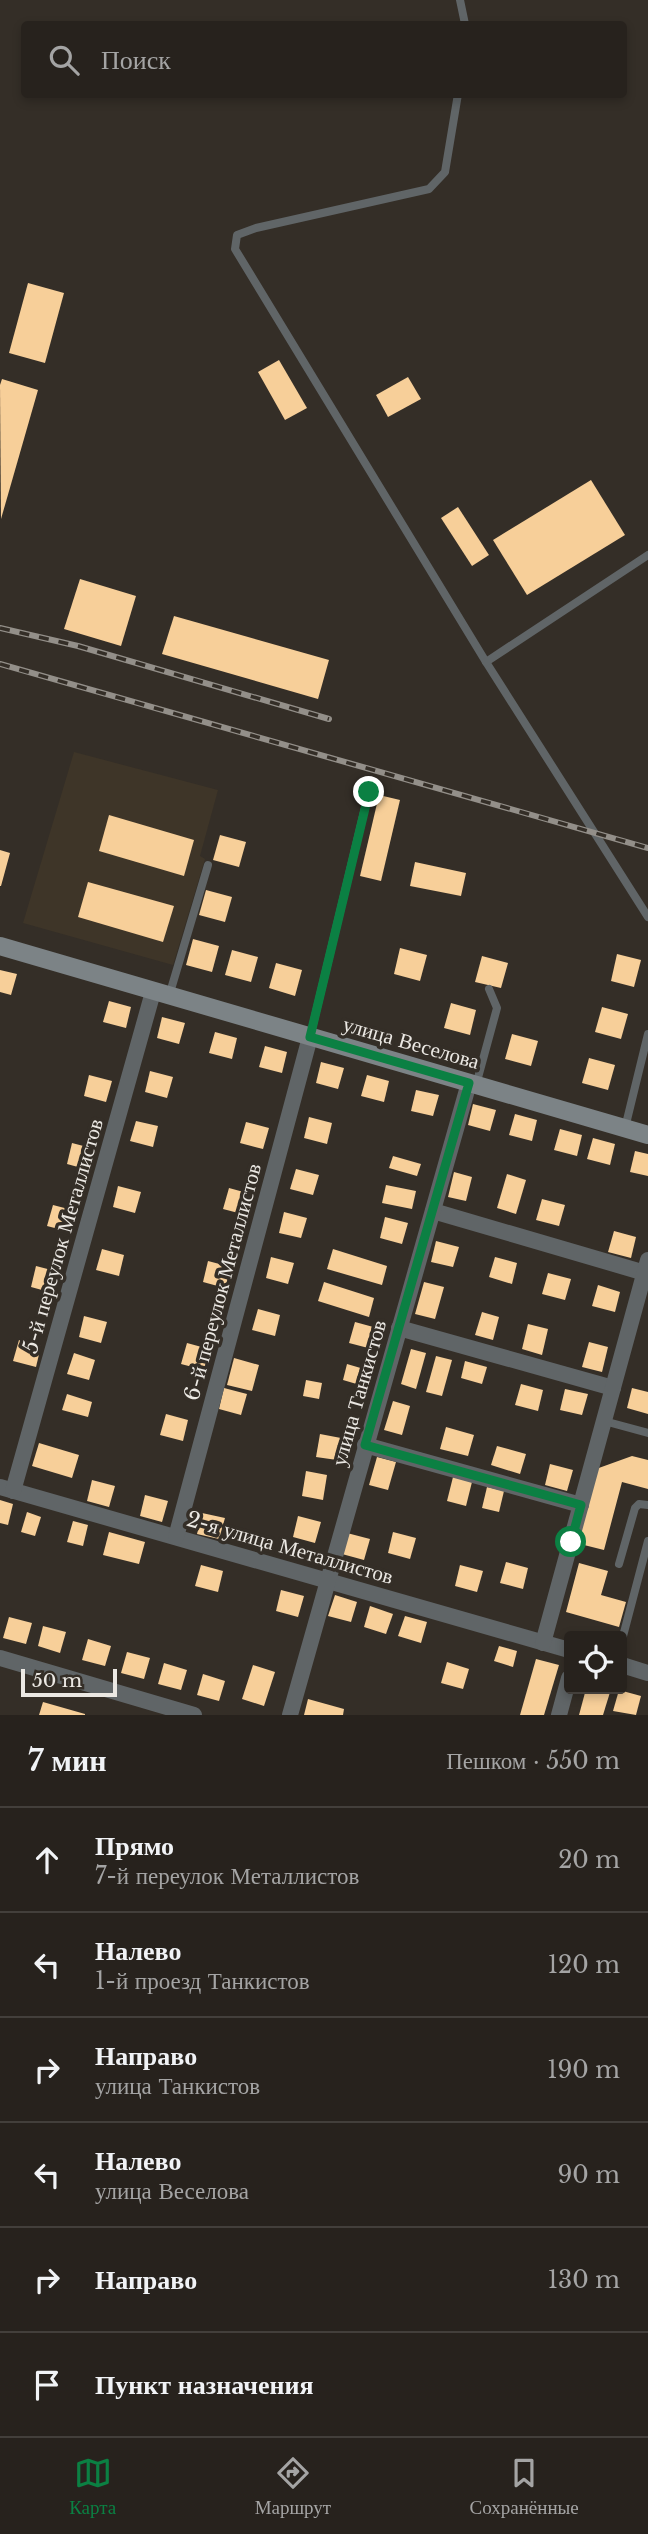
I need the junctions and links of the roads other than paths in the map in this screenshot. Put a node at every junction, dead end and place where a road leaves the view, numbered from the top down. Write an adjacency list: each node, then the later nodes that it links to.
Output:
1 (460, 0): 2 (lane)
2 (464, 21)
3 (457, 98): 5 (lane)
4 (648, 555): 5 (lane)
5 (486, 662): 8 (lane)
6 (369, 792): 13 (lane)
7 (208, 865): 11 (lane)
8 (648, 917)
9 (0, 946): 11 (street, улица Веселова)
10 (489, 989): 14 (lane)
11 (161, 994): 13 (street, улица Веселова); 24 (street, 5-й переулок Металлистов)
12 (648, 1034): 15 (lane)
13 (310, 1037): 14 (street, улица Веселова); 27 (street, 6-й переулок Металлистов)
14 (473, 1084): 15 (street, улица Веселова); 17 (street, улица Танкистов)
15 (625, 1128): 16 (street, улица Веселова)
16 (648, 1135)
17 (433, 1211): 18 (street); 19 (street, улица Танкистов)
18 (646, 1266): 20 (street)
19 (399, 1328): 20 (street); 23 (street, улица Танкистов)
20 (613, 1388): 21 (street)
21 (604, 1421): 22 (lane); 25 (street)
22 (648, 1433)
23 (365, 1445): 25 (street); 30 (street, улица Танкистов)
24 (6, 1489): 27 (street, 2-я улица Металлистов)
25 (581, 1505): 32 (street)
26 (648, 1505): 29 (lane)
27 (176, 1537): 30 (street, 2-я улица Металлистов)
28 (648, 1541): 31 (lane)
29 (619, 1564)
30 (328, 1581): 32 (street, 2-я улица Металлистов); 39 (street, улица Танкистов)
31 (624, 1631)
32 (543, 1643): 33 (street, 2-я улица Металлистов)
33 (564, 1649)
34 (0, 1658): 38 (street)
35 (627, 1667): 36 (street)
36 (648, 1673)
37 (565, 1694): 40 (street)
38 (194, 1715)
39 (290, 1715)
40 (559, 1715)

